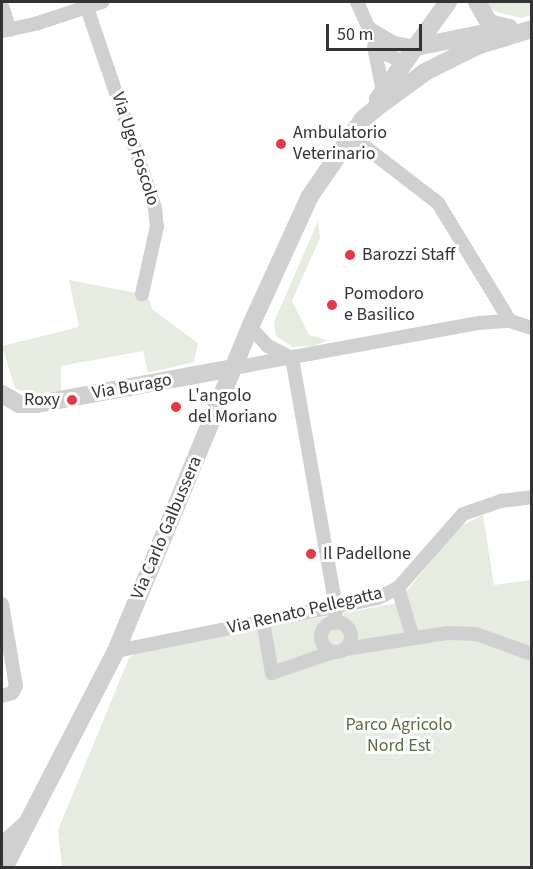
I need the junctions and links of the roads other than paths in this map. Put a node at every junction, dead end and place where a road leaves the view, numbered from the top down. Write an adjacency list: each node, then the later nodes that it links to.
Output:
1 (102, 2): 5 (street)
2 (357, 2): 8 (street)
3 (447, 2): 13 (street)
4 (477, 2): 9 (street)
5 (86, 4): 10 (street); 18 (street, Via Ugo Foscolo)
6 (2, 6): 10 (street)
7 (531, 27): 9 (street, Via Carlo Galbussera); 12 (street, Via Carlo Galbussera)
8 (369, 28): 11 (street); 13 (street)
9 (511, 28): 13 (street, Via Carlo Galbussera)
10 (6, 30)
11 (373, 42): 14 (street); 15 (street)
12 (479, 45): 14 (street, Via Carlo Galbussera); 16 (street, Via Carlo Galbussera)
13 (416, 47): 14 (street)
14 (405, 62): 15 (street)
15 (383, 91): 16 (street)
16 (363, 120): 17 (street, Via Carlo Galbussera)
17 (351, 136): 19 (street); 20 (street, Via Carlo Galbussera)
18 (142, 294)
19 (510, 321): 21 (street, Via Burago); 22 (street, Via Burago)
20 (250, 327): 22 (street); 23 (street, Via Carlo Galbussera)
21 (531, 328)
22 (292, 358): 23 (street, Via Burago); 28 (street)
23 (233, 368): 24 (street, Via Burago); 33 (street, Via Carlo Galbussera)
24 (4, 398)
25 (531, 497): 26 (street, Via Renato Pellegatta)
26 (398, 588): 28 (street, Via Renato Pellegatta); 31 (street)
27 (2, 604): 35 (street)
28 (336, 607): 29 (street, Via Renato Pellegatta); 30 (street)
29 (263, 621): 32 (street); 33 (street, Via Renato Pellegatta)
30 (334, 623): 32 (street); 32 (street)
31 (413, 638): 32 (street); 34 (street)
32 (339, 650)
33 (116, 651): 36 (street, Via Carlo Galbussera)
34 (531, 654)
35 (2, 696)
36 (33, 816): 37 (street); 38 (street, Via Carlo Galbussera)
37 (2, 843)
38 (4, 867)

